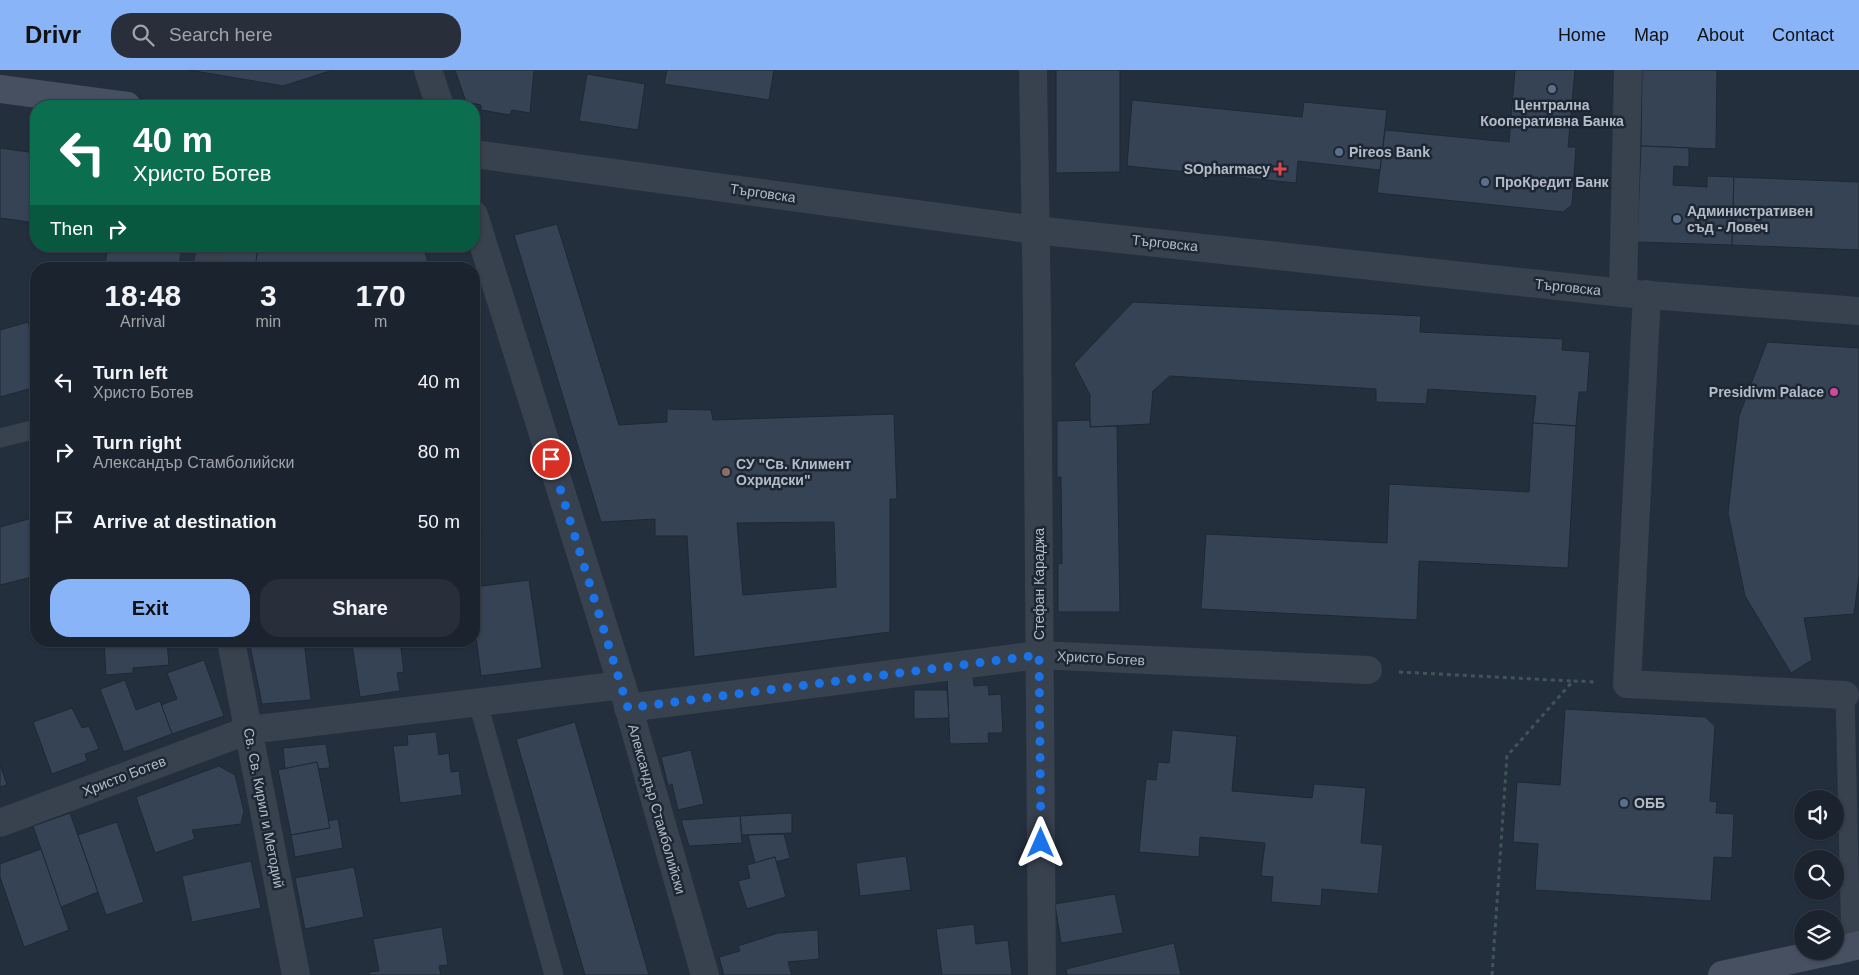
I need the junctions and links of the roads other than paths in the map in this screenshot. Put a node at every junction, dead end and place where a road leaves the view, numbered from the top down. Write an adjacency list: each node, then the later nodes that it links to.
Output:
1 (428, 70): 6 (street)
2 (1033, 70): 8 (street, Стефан Караджа)
3 (1628, 70): 10 (street)
4 (0, 89): 5 (street)
5 (82, 100)
6 (438, 100)
7 (480, 155): 8 (street, Търговска)
8 (1035, 230): 10 (street, Търговска); 15 (street, Стефан Караджа)
9 (480, 234): 18 (street, Александър Стамболийски)
10 (1635, 293): 11 (street, Търговска); 17 (street)
11 (1859, 311)
12 (30, 430): 13 (lane)
13 (0, 438)
14 (232, 647): 20 (street, Св. Св. Кирил и Методий)
15 (1039, 655): 16 (street, Христо Ботев); 18 (street, Христо Ботев); 28 (street, Стефан Караджа)
16 (1368, 670)
17 (1845, 695): 22 (lane)
18 (625, 697): 19 (street, Христо Ботев); 27 (street, Александър Стамболийски)
19 (478, 703): 20 (street, Христо Ботев); 26 (lane)
20 (249, 730): 21 (street, Христо Ботев); 25 (street, Св. Св. Кирил и Методий)
21 (0, 823)
22 (1854, 833): 23 (lane)
23 (1844, 949)
24 (1794, 960): 29 (street)
25 (296, 975)
26 (554, 975)
27 (705, 975)
28 (1042, 975)
29 (1722, 975)

